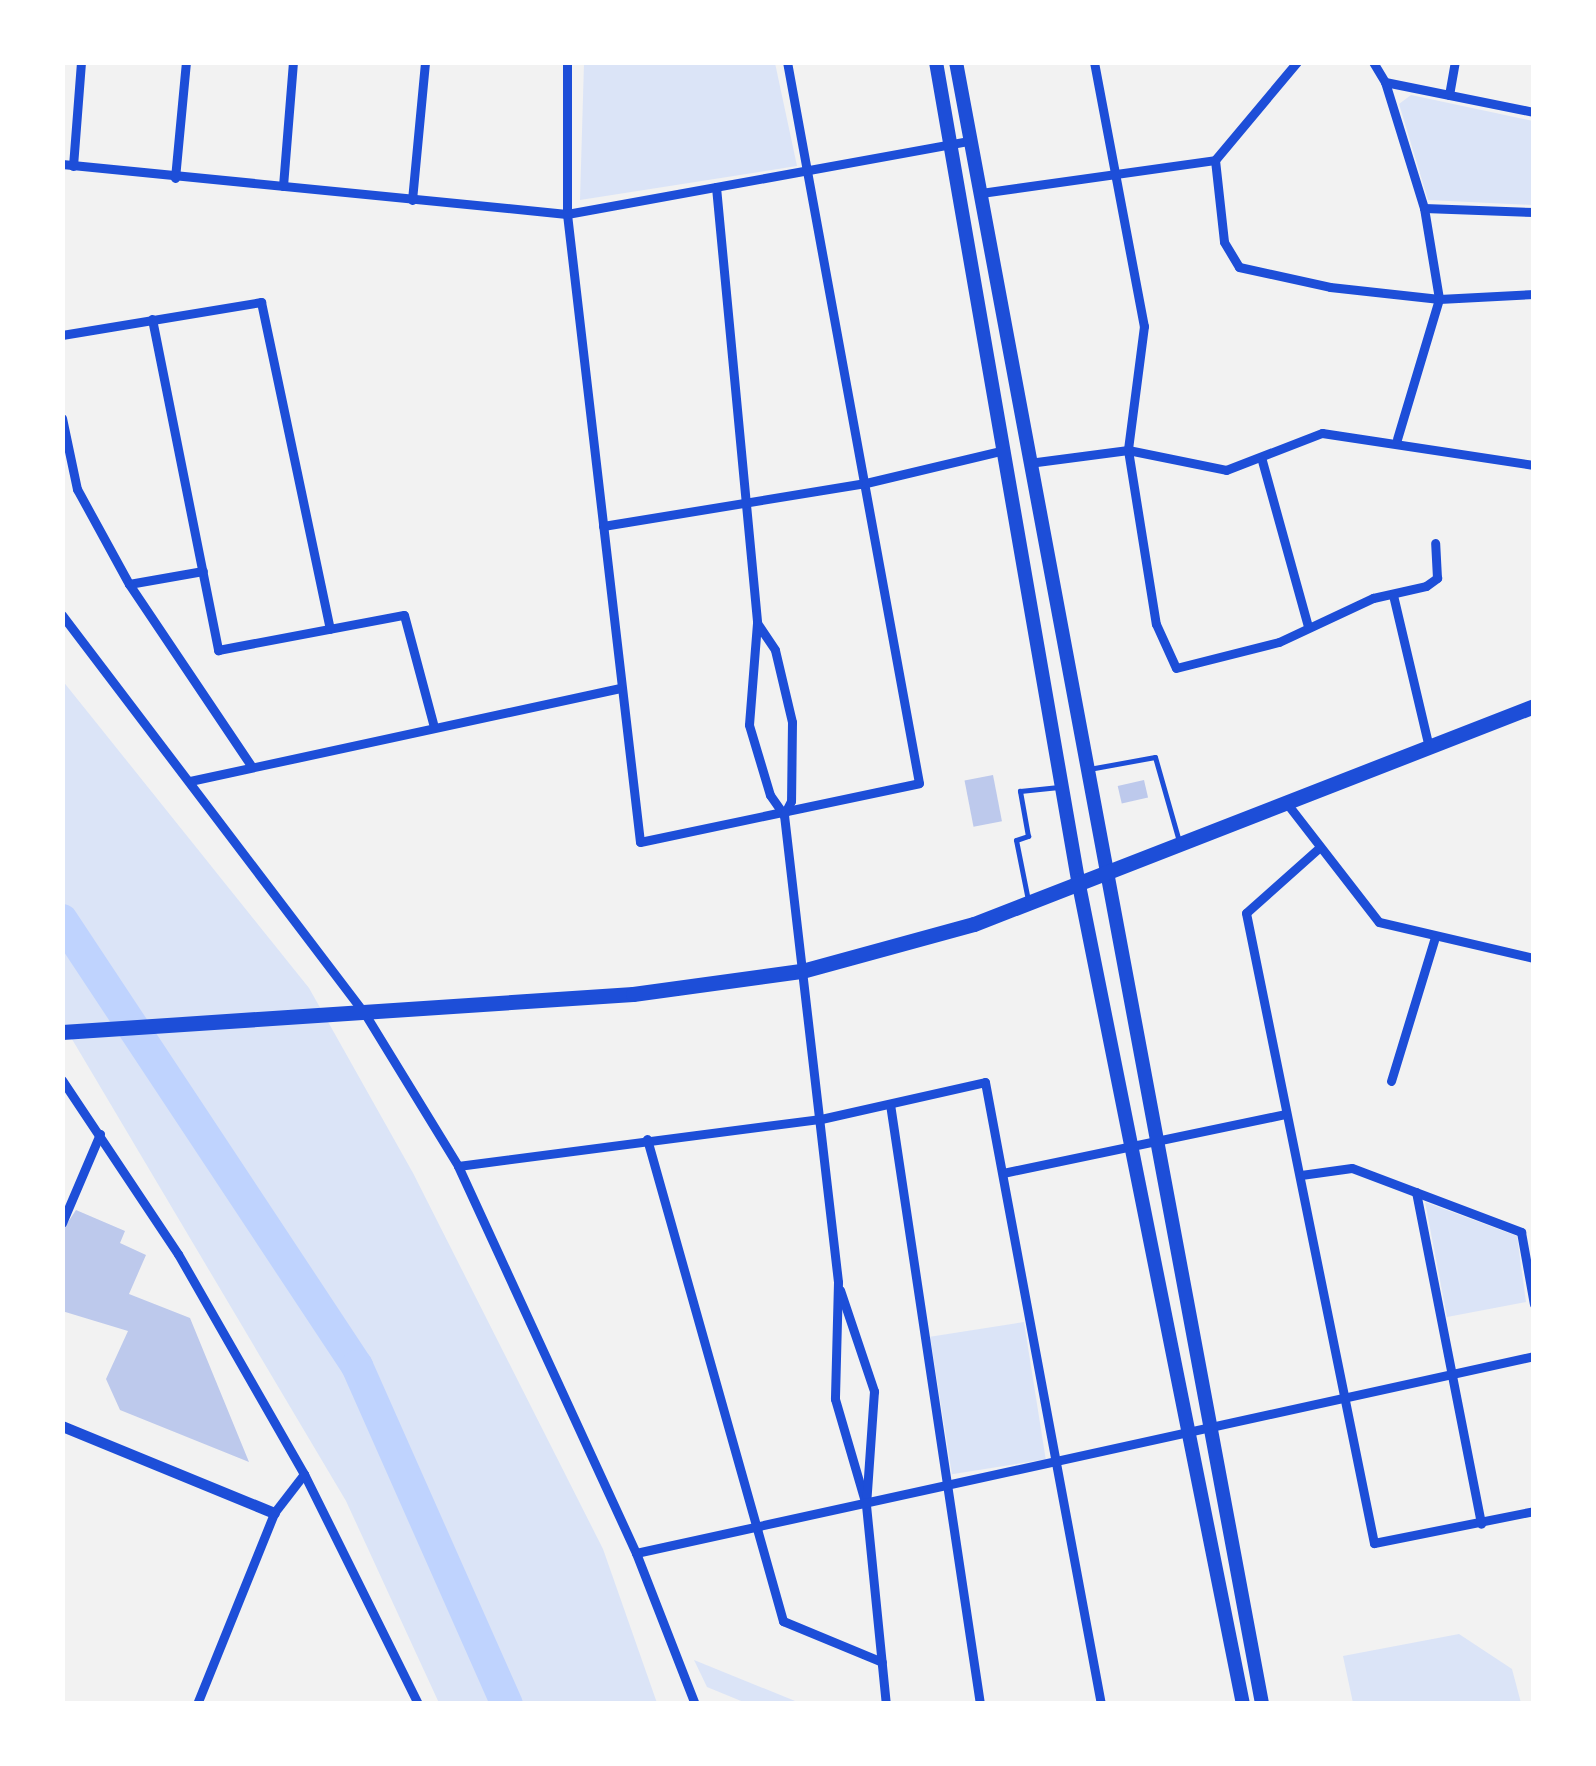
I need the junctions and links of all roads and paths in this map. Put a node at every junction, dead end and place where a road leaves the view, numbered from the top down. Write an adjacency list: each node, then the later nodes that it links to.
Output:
1 (81, 62): 19 (street)
2 (186, 62): 22 (street)
3 (293, 62): 23 (street)
4 (424, 62): 26 (street)
5 (567, 62): 29 (street)
6 (787, 62): 21 (street)
7 (936, 62): 17 (main road)
8 (956, 62): 16 (main road)
9 (1094, 62): 20 (street)
10 (1297, 62): 18 (street)
11 (1373, 62): 13 (street)
12 (1455, 62): 14 (street)
13 (1385, 82): 14 (street); 27 (street)
14 (1449, 95): 15 (street)
15 (1534, 112)
16 (970, 140): 17 (street); 25 (main road)
17 (950, 144): 21 (street); 36 (main road)
18 (1215, 160): 20 (street); 31 (street)
19 (68, 165): 22 (street)
20 (1116, 169): 25 (street); 37 (street)
21 (807, 173): 24 (street); 41 (street)
22 (175, 178): 23 (street)
23 (283, 186): 26 (street)
24 (716, 187): 29 (street); 42 (street)
25 (981, 193): 39 (main road)
26 (412, 200): 29 (street)
27 (1424, 208): 28 (street); 31 (street)
28 (1534, 212)
29 (567, 214): 43 (street)
30 (1534, 294): 31 (street)
31 (1438, 299): 35 (street)
32 (152, 319): 33 (street); 45 (street); 51 (street)
33 (62, 335)
34 (62, 418): 46 (street)
35 (1397, 439): 38 (street); 40 (street)
36 (1005, 450): 41 (street); 59 (main road)
37 (1128, 450): 38 (street); 39 (street); 50 (street)
38 (1261, 457): 50 (street)
39 (1028, 463): 57 (main road)
40 (1534, 465)
41 (866, 483): 42 (street); 61 (street)
42 (747, 500): 43 (street); 49 (street)
43 (603, 526): 52 (street)
44 (1435, 543): 47 (street)
45 (202, 571): 46 (street); 51 (street)
46 (130, 584): 56 (street)
47 (1393, 595): 50 (street); 55 (street)
48 (62, 615): 58 (street)
49 (757, 623): 61 (street); 61 (street)
50 (1308, 626)
51 (330, 629): 54 (street)
52 (619, 688): 54 (street); 61 (street)
53 (1534, 706): 55 (main road)
54 (434, 727): 56 (street)
55 (1428, 743): 60 (main road)
56 (252, 767): 58 (street)
57 (1086, 769): 62 (lane); 64 (main road)
58 (190, 782): 70 (street)
59 (1062, 786): 65 (main road); 66 (lane)
60 (1284, 798): 62 (main road); 63 (street)
61 (784, 815): 69 (street)
62 (1180, 842): 64 (main road)
63 (1320, 847): 67 (street); 75 (street)
64 (1104, 871): 65 (main road); 79 (main road)
65 (1078, 880): 66 (main road); 80 (main road)
66 (1028, 901): 69 (main road)
67 (1434, 940): 68 (street); 73 (street)
68 (1534, 958)
69 (802, 970): 70 (main road); 76 (street)
70 (360, 1014): 71 (main road); 81 (street)
71 (62, 1032)
72 (62, 1080): 77 (street)
73 (1392, 1082)
74 (890, 1104): 76 (street); 82 (street); 95 (street)
75 (1286, 1114): 79 (street); 83 (street)
76 (820, 1119): 78 (street); 86 (street)
77 (100, 1134): 85 (street); 94 (street)
78 (647, 1139): 81 (street); 100 (street)
79 (1154, 1139): 80 (street); 92 (main road)
80 (1134, 1144): 82 (street); 92 (main road)
81 (458, 1166): 101 (street)
82 (1003, 1173): 93 (street)
83 (1301, 1175): 84 (street); 90 (street)
84 (1416, 1192): 87 (street); 89 (street)
85 (62, 1223)
86 (838, 1282): 96 (street); 96 (street)
87 (1534, 1304)
88 (1534, 1356): 89 (street)
89 (1450, 1377): 90 (street); 99 (street)
90 (1341, 1400): 92 (street); 99 (street)
91 (62, 1426): 98 (street)
92 (1199, 1427): 93 (street); 109 (main road); 110 (main road)
93 (1055, 1466): 95 (street); 108 (street)
94 (304, 1474): 98 (street); 104 (street)
95 (945, 1488): 96 (street); 107 (street)
96 (866, 1505): 100 (street); 102 (street)
97 (1534, 1511): 99 (street)
98 (274, 1513): 103 (street)
99 (1481, 1524)
100 (757, 1530): 101 (street); 102 (street)
101 (636, 1554): 105 (street)
102 (882, 1662): 106 (street)
103 (197, 1704)
104 (418, 1704)
105 (695, 1704)
106 (886, 1704)
107 (980, 1704)
108 (1101, 1704)
109 (1243, 1704)
110 (1262, 1704)

